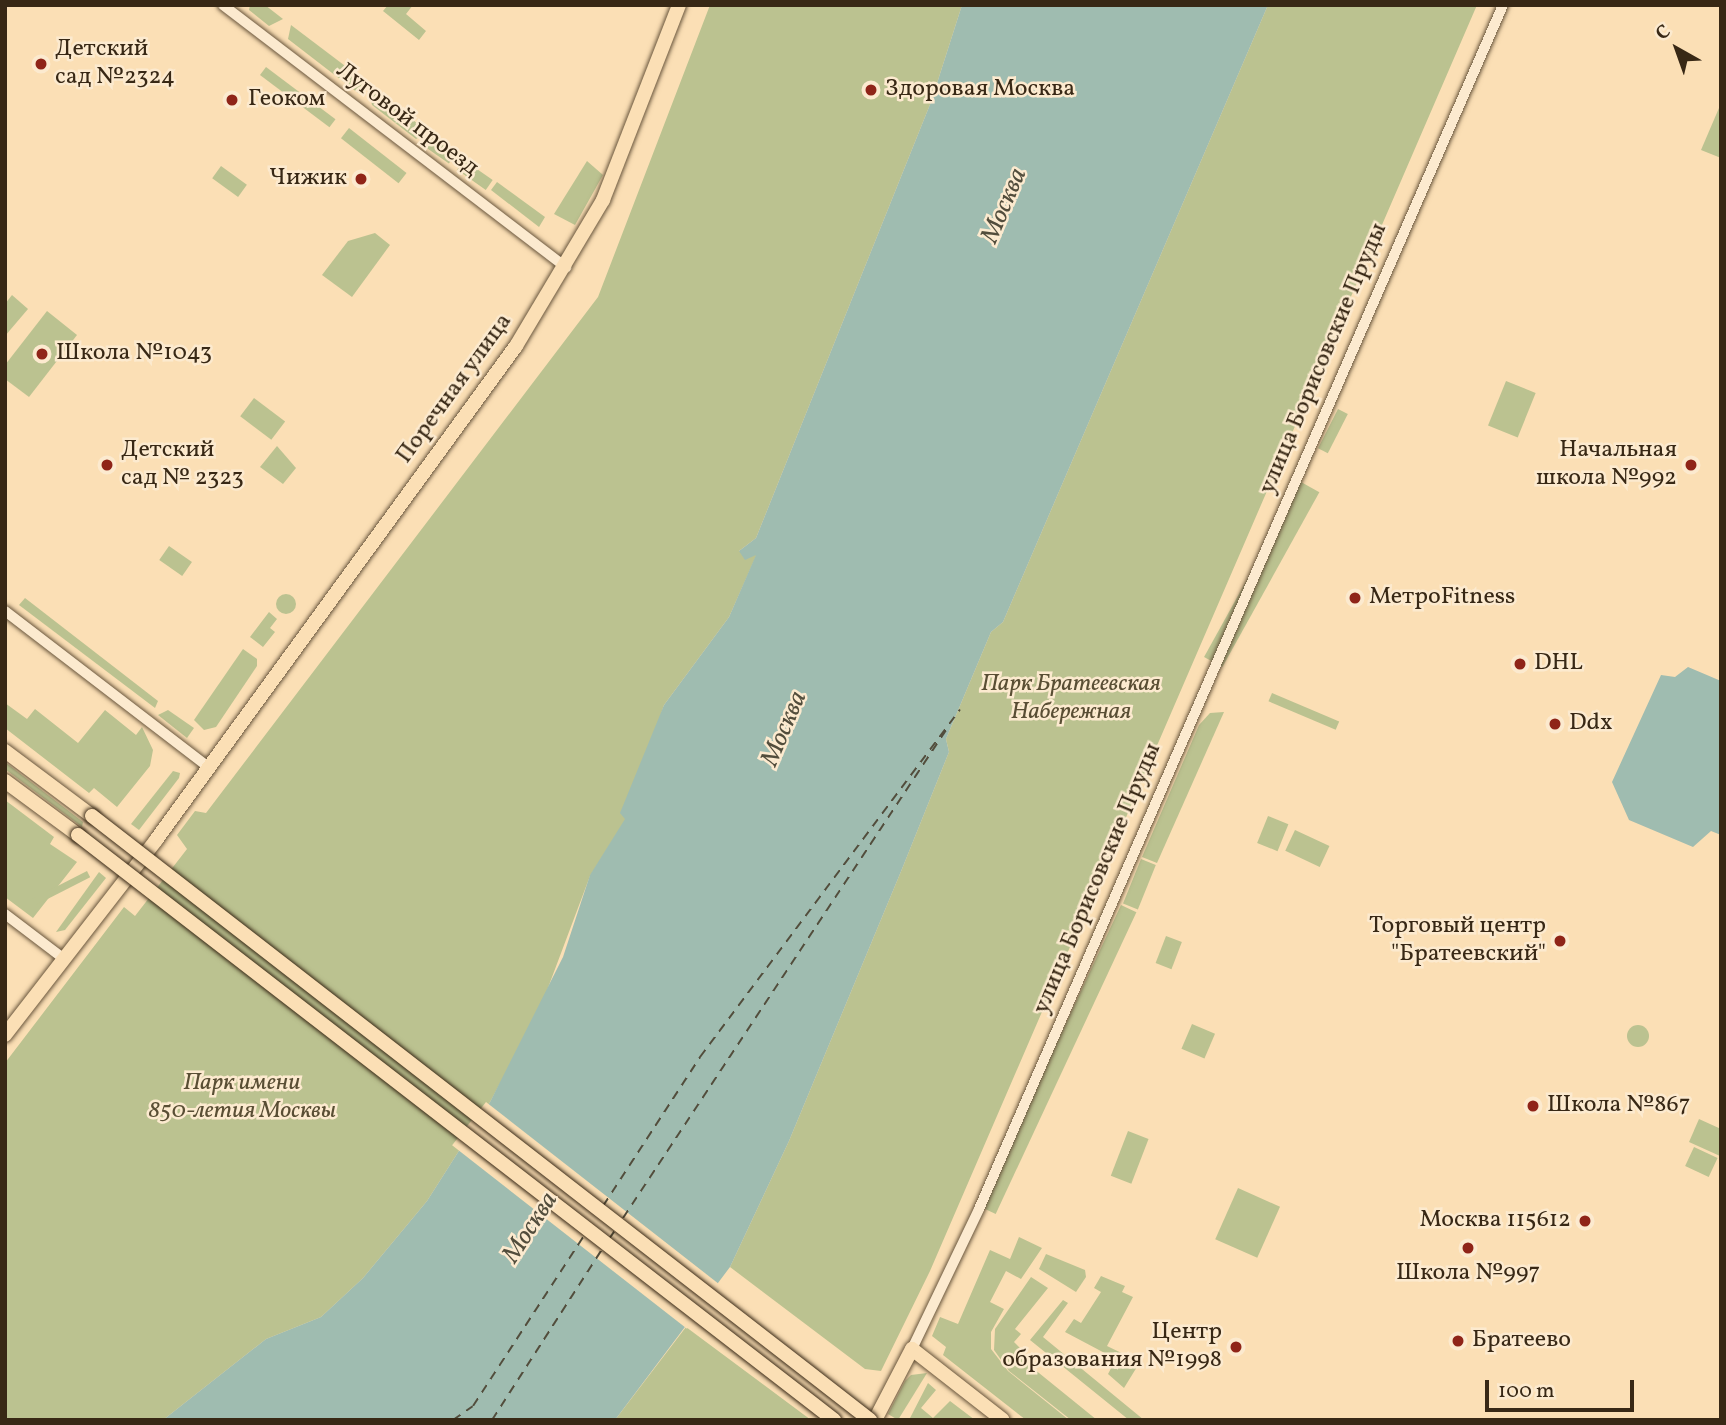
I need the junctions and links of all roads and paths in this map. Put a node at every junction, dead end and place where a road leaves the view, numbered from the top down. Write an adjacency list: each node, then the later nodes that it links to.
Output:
1 (223, 5): 4 (street, Луговой проезд)
2 (679, 5): 4 (main road, Поречная улица)
3 (1503, 5): 12 (street, улица Борисовские Пруды)
4 (566, 267): 7 (main road, Поречная улица)
5 (5, 611): 7 (street)
6 (5, 751): 14 (main road, bridge)
7 (207, 766): 10 (main road, Поречная улица)
8 (5, 781): 13 (main road, bridge)
9 (5, 914): 10 (street)
10 (64, 959): 11 (main road, Поречная улица)
11 (5, 1035)
12 (912, 1349): 14 (main road, улица Борисовские Пруды); 15 (main road)
13 (834, 1420)
14 (872, 1420)
15 (1003, 1420)

